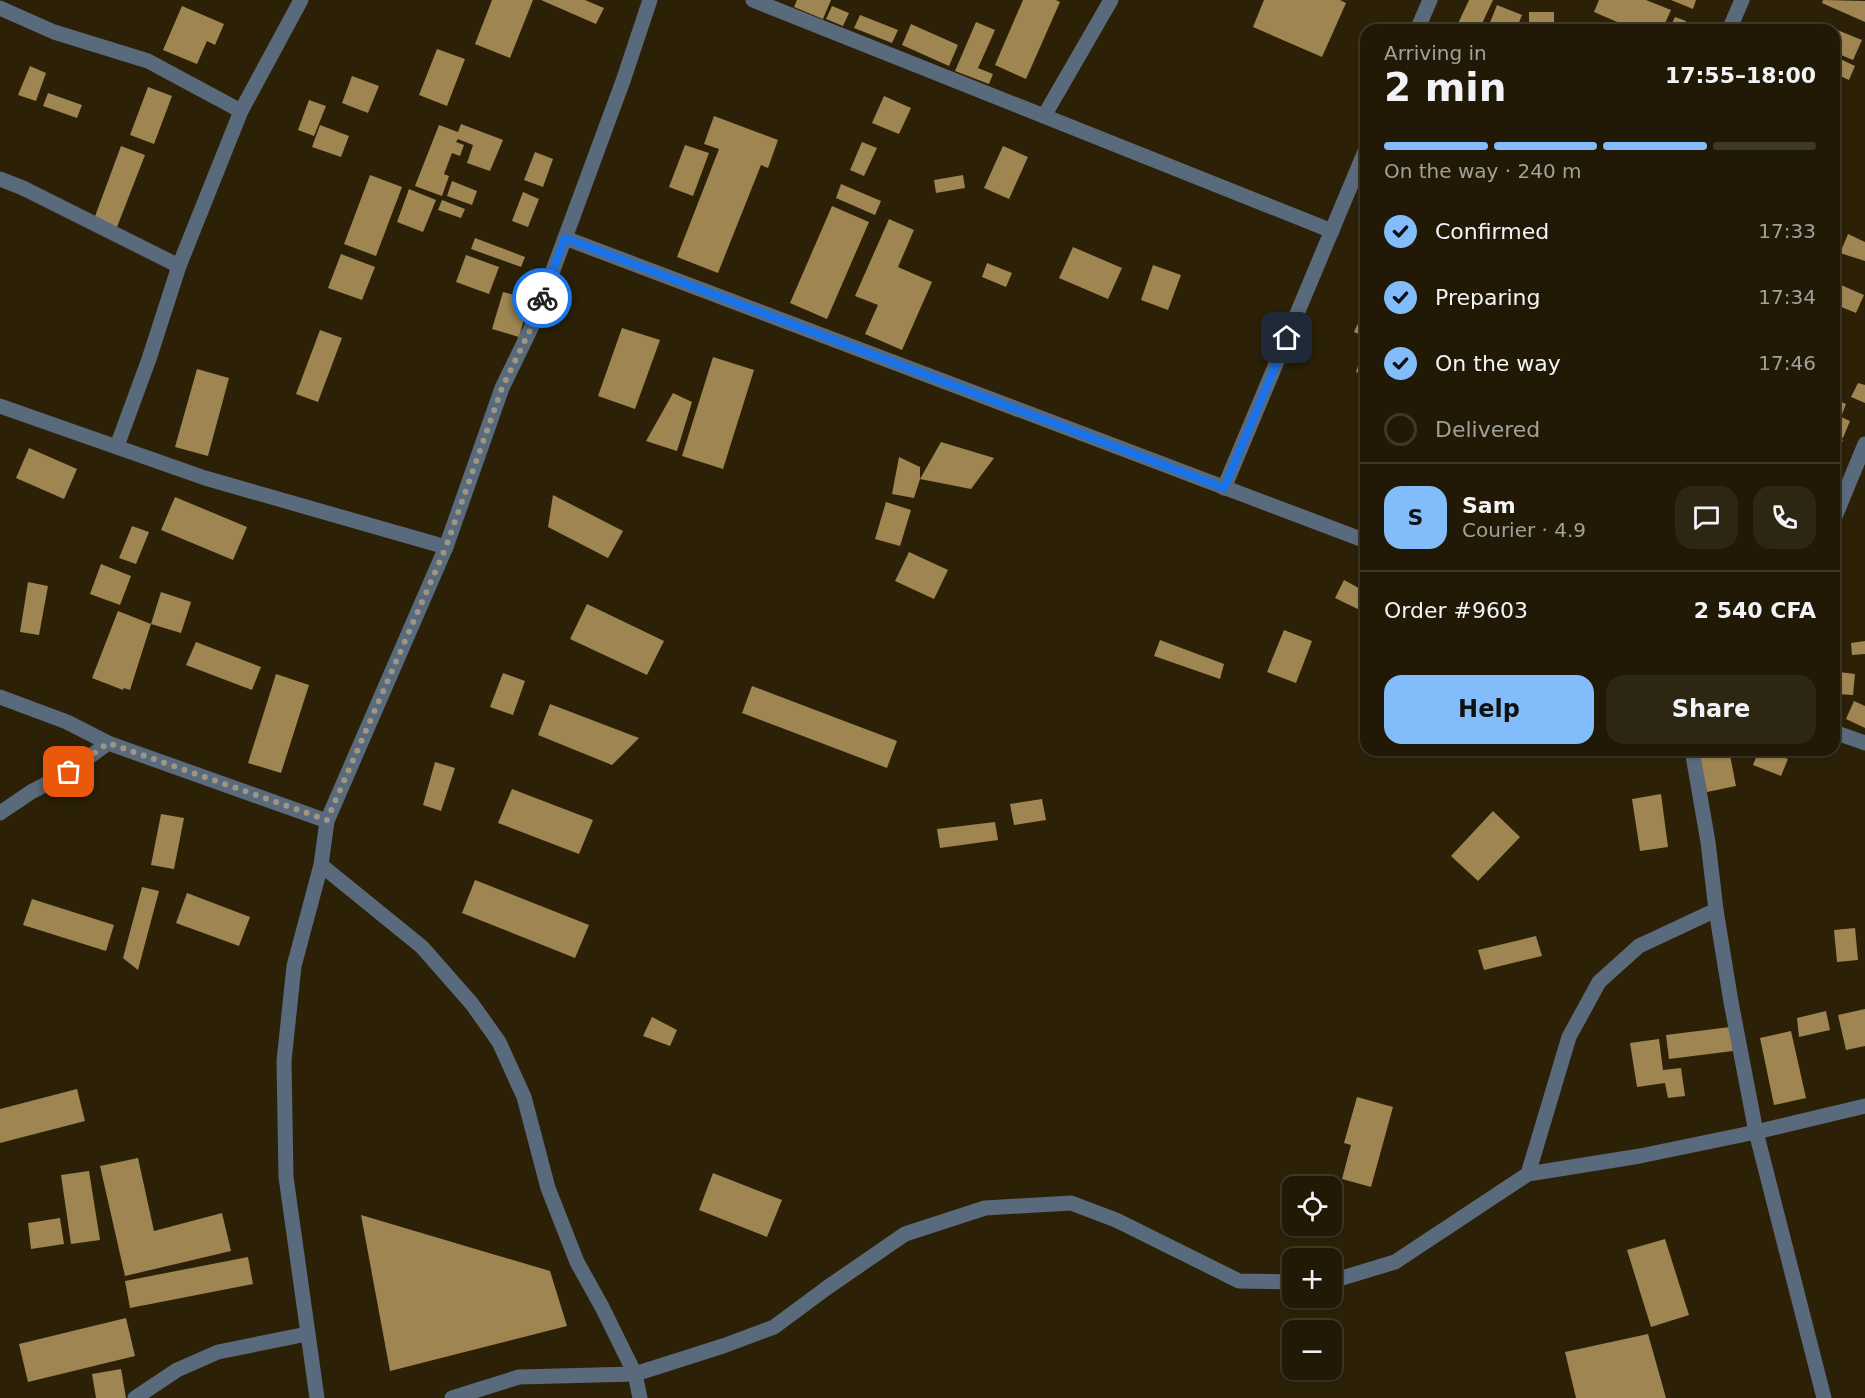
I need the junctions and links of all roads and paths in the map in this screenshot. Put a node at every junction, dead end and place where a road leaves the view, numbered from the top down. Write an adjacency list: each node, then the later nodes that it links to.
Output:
1 (301, 0): 10 (street)
2 (650, 0): 15 (street)
3 (753, 0): 11 (street)
4 (1111, 0): 11 (street)
5 (1430, 0): 8 (street)
6 (1742, 0): 9 (street)
7 (0, 8): 10 (street)
8 (1420, 24)
9 (1732, 24)
10 (242, 111): 16 (street)
11 (1044, 116): 14 (street)
12 (1360, 163): 14 (street)
13 (0, 179): 16 (street)
14 (1332, 231): 20 (street)
15 (565, 238): 20 (street); 23 (street)
16 (178, 266): 19 (street)
17 (0, 406): 19 (street)
18 (1865, 444): 21 (street)
19 (117, 446): 23 (street)
20 (1224, 488): 22 (street)
21 (1840, 504)
22 (1360, 539)
23 (446, 547): 30 (street)
24 (0, 698): 26 (street)
25 (1840, 734): 27 (street)
26 (108, 743): 29 (street); 30 (street)
27 (1865, 743)
28 (1693, 756): 32 (street)
29 (0, 813)
30 (327, 820): 31 (street)
31 (321, 865): 38 (street); 39 (street)
32 (1716, 910): 34 (street); 35 (street)
33 (1865, 1106): 34 (street)
34 (1756, 1132): 35 (street); 44 (street)
35 (1528, 1174): 36 (street)
36 (1342, 1278)
37 (1282, 1282): 39 (street)
38 (307, 1334): 40 (street); 41 (street)
39 (635, 1374): 42 (street); 43 (street)
40 (135, 1398)
41 (317, 1398)
42 (452, 1398)
43 (640, 1398)
44 (1824, 1398)

